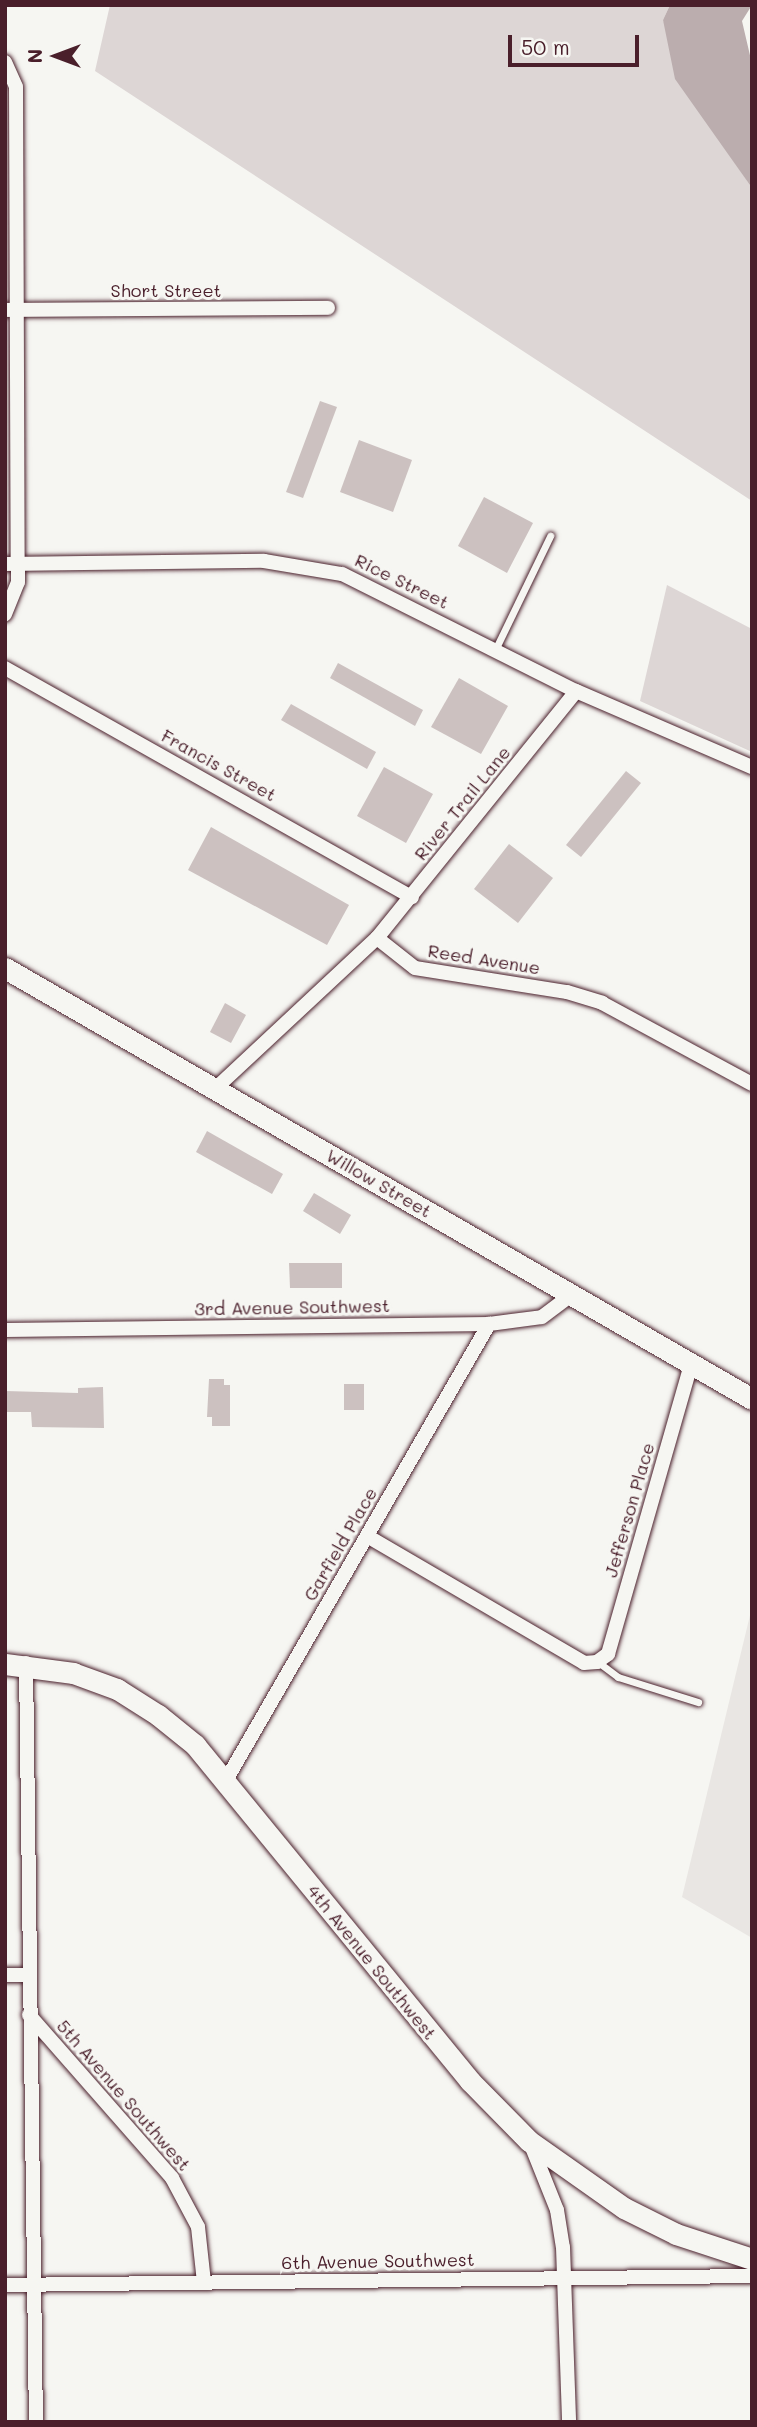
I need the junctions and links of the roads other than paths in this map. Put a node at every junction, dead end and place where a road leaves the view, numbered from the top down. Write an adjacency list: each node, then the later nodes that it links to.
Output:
1 (5, 62): 3 (street)
2 (328, 308): 3 (street, Short Street)
3 (10, 310): 5 (street)
4 (550, 536): 7 (lane)
5 (12, 564): 6 (street); 7 (street, Rice Street)
6 (5, 614)
7 (495, 650): 9 (street, Rice Street)
8 (5, 668): 11 (street, Francis Street)
9 (576, 691): 10 (street, Rice Street); 11 (street, River Trail Lane)
10 (752, 767)
11 (412, 897): 12 (street, River Trail Lane)
12 (377, 938): 14 (street, Reed Avenue); 15 (street)
13 (5, 968): 15 (street, Willow Street)
14 (752, 1084)
15 (216, 1088): 16 (street, Willow Street)
16 (571, 1295): 17 (street, 3rd Avenue Southwest); 19 (street, Willow Street)
17 (489, 1324): 18 (street, 3rd Avenue Southwest); 21 (street, Garfield Place)
18 (5, 1330)
19 (691, 1364): 20 (street, Willow Street); 22 (street, Jefferson Place)
20 (752, 1399)
21 (367, 1536): 22 (street); 25 (street, Garfield Place)
22 (597, 1662): 24 (lane)
23 (15, 1663): 25 (street, 4th Avenue Southwest); 27 (street)
24 (698, 1702)
25 (225, 1782): 29 (street, 4th Avenue Southwest)
26 (5, 1975): 27 (street)
27 (29, 1975): 28 (street)
28 (29, 2015): 33 (street, 5th Avenue Southwest); 35 (street)
29 (529, 2141): 30 (street, 4th Avenue Southwest); 32 (street)
30 (752, 2259)
31 (752, 2276): 32 (street, 6th Avenue Southwest)
32 (567, 2279): 33 (street, 6th Avenue Southwest); 37 (street)
33 (204, 2282): 35 (street, 6th Avenue Southwest)
34 (5, 2285): 35 (street, 6th Avenue Southwest)
35 (35, 2285): 36 (street)
36 (36, 2422)
37 (569, 2422)

